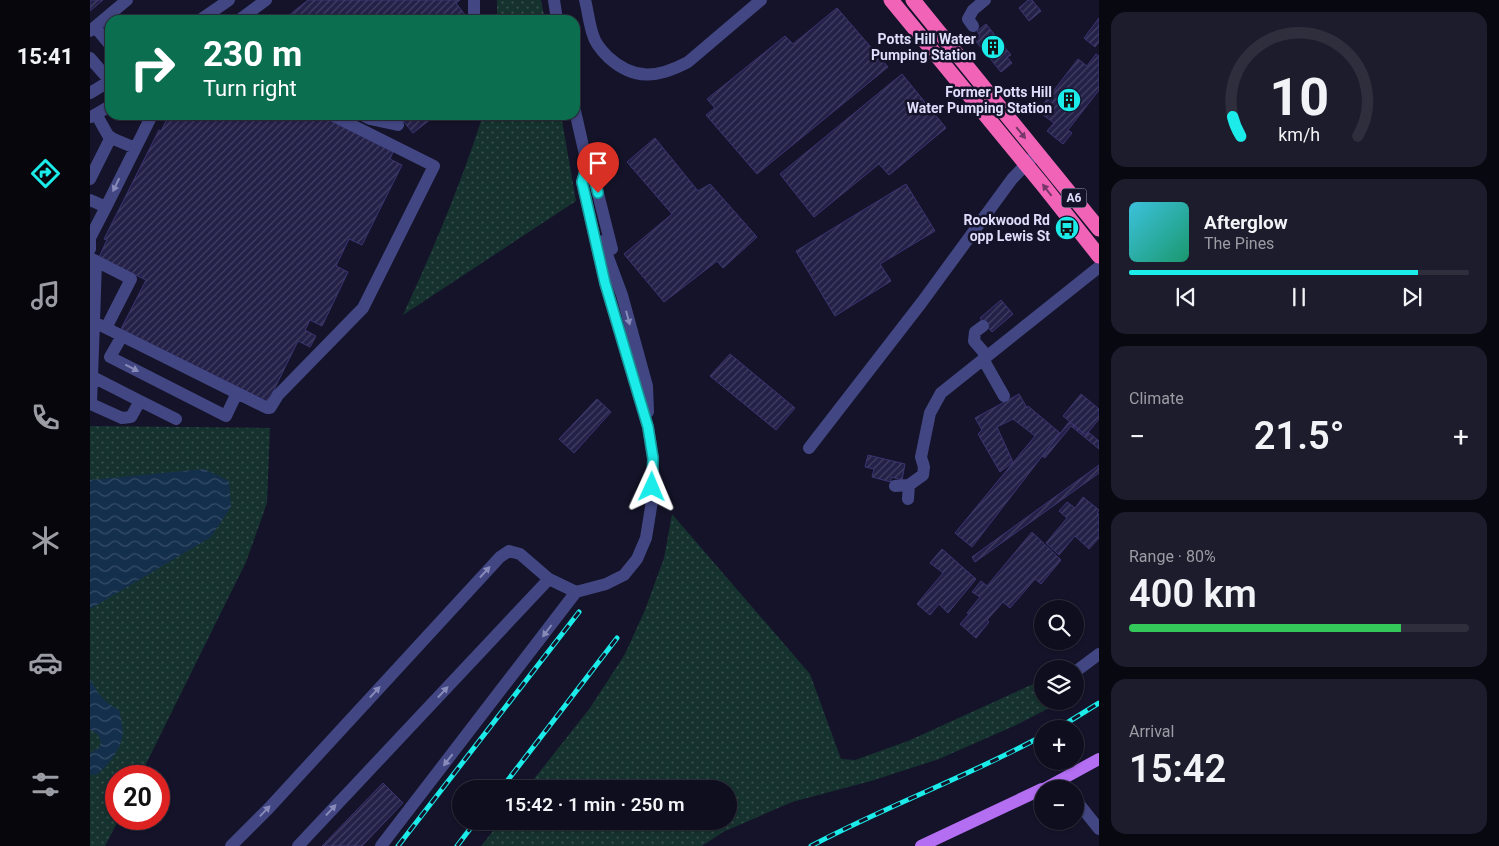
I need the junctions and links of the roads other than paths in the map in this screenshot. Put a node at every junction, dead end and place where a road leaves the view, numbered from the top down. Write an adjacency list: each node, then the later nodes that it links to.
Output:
1 (127, 0): 11 (street)
2 (228, 0): 12 (street)
3 (266, 0): 13 (street)
4 (474, 0): 14 (street)
5 (554, 0): 15 (street)
6 (585, 0): 7 (street)
7 (761, 0)
8 (891, 0): 34 (highway, A6)
9 (913, 0): 33 (highway, A6, one-way to 33)
10 (985, 0): 17 (street)
11 (109, 15)
12 (207, 15)
13 (246, 15)
14 (474, 15)
15 (556, 15)
16 (105, 18): 18 (street)
17 (973, 26)
18 (92, 29): 19 (street)
19 (105, 41)
20 (90, 58): 21 (street)
21 (105, 75)
22 (105, 84): 23 (street)
23 (90, 93)
24 (105, 109): 25 (street)
25 (93, 116): 31 (street)
26 (149, 120): 32 (street)
27 (342, 120): 50 (street)
28 (375, 120): 30 (street)
29 (577, 120): 35 (street)
30 (398, 125)
31 (111, 137): 32 (street); 36 (street)
32 (135, 148): 38 (street, one-way to 38)
33 (1038, 153): 34 (street); 39 (highway, A6)
34 (1025, 164): 41 (highway, A6, one-way to 34); 55 (street)
35 (587, 165): 54 (street, one-way to 54); 54 (street)
36 (90, 179)
37 (90, 200): 38 (street)
38 (106, 207): 40 (street)
39 (1099, 229)
40 (90, 249)
41 (1099, 256)
42 (93, 260): 44 (street); 46 (street)
43 (1099, 267): 48 (street)
44 (94, 322): 46 (street); 49 (street)
45 (983, 326): 48 (street)
46 (106, 328): 47 (street)
47 (122, 336): 50 (street); 50 (street, one-way to 50)
48 (985, 357): 51 (street); 56 (street)
49 (91, 376): 52 (street); 52 (street)
50 (237, 393)
51 (1004, 396)
52 (140, 401): 53 (street)
53 (176, 419)
54 (648, 427): 60 (street)
55 (809, 448)
56 (909, 485): 57 (street); 58 (street)
57 (895, 486)
58 (908, 499)
59 (549, 579): 60 (street); 68 (street, one-way to 59); 69 (street, one-way to 59)
60 (576, 592): 70 (street, one-way to 70)
61 (1099, 654): 62 (street)
62 (1084, 665)
63 (1099, 759): 64 (main road)
64 (1070, 780)
65 (1034, 793): 71 (main road)
66 (1084, 810): 67 (street)
67 (1099, 829)
68 (231, 846)
69 (298, 846)
70 (381, 846)
71 (921, 846)

